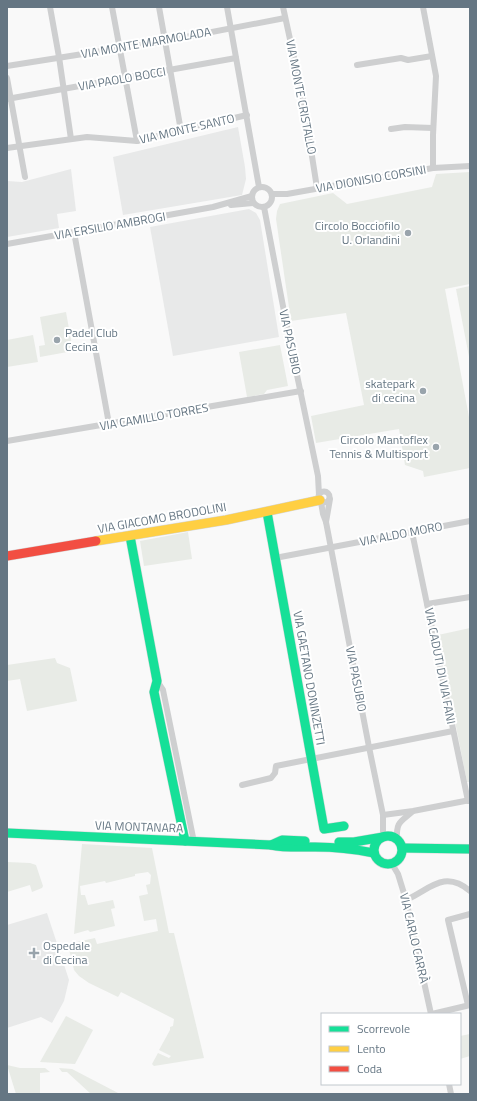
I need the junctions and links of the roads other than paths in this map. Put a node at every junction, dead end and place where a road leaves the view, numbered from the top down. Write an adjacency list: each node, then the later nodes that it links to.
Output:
1 (50, 7): 12 (street)
2 (112, 7): 10 (street)
3 (159, 7): 9 (street)
4 (227, 7): 8 (street)
5 (283, 7): 7 (street, VIA MONTE CRISTALLO)
6 (424, 7): 11 (street)
7 (285, 18): 8 (street, VIA MONTE MARMOLADA); 33 (street, VIA MONTE CRISTALLO)
8 (231, 28): 9 (street, VIA MONTE MARMOLADA); 13 (street)
9 (165, 41): 10 (street, VIA MONTE MARMOLADA); 16 (street)
10 (119, 48): 12 (street, VIA MONTE MARMOLADA); 18 (street)
11 (432, 56): 14 (street); 22 (street)
12 (59, 57): 15 (street, VIA MONTE MARMOLADA); 19 (street)
13 (236, 58): 16 (street, VIA PAOLO BOCCI); 21 (street)
14 (358, 65)
15 (7, 66)
16 (170, 71): 18 (street, VIA PAOLO BOCCI); 24 (street)
17 (7, 78): 20 (street)
18 (126, 78): 19 (street, VIA PAOLO BOCCI); 26 (street)
19 (63, 90): 20 (street, VIA PAOLO BOCCI); 25 (street)
20 (8, 99): 27 (street)
21 (247, 115): 24 (street, VIA MONTE SANTO); 32 (street)
22 (433, 128): 23 (street); 30 (street)
23 (391, 129)
24 (181, 131): 26 (street, VIA MONTE SANTO)
25 (70, 139): 26 (street, VIA MONTE SANTO); 27 (street, VIA MONTE SANTO)
26 (137, 141)
27 (19, 146): 28 (street, VIA MONTE SANTO); 31 (street)
28 (7, 148)
29 (470, 166): 30 (street, VIA DIONISIO CORSINI)
30 (433, 168): 33 (street, VIA DIONISIO CORSINI)
31 (25, 177)
32 (259, 187): 34 (street); 35 (street)
33 (317, 188): 34 (street, VIA DIONISIO CORSINI)
34 (272, 194): 38 (street)
35 (252, 196): 36 (street); 37 (street, VIA ERSILIO AMBROGI)
36 (254, 203): 37 (street, VIA ERSILIO AMBROGI); 38 (street)
37 (214, 207): 39 (street, VIA ERSILIO AMBROGI)
38 (264, 207): 41 (street, VIA PASUBIO)
39 (74, 232): 40 (street, VIA ERSILIO AMBROGI); 42 (street)
40 (7, 244)
41 (300, 391): 42 (street, VIA CAMILLO TORRES); 44 (street, VIA PASUBIO)
42 (109, 424): 43 (street, VIA CAMILLO TORRES)
43 (7, 441)
44 (318, 476): 45 (street, VIA PASUBIO); 46 (street, VIA PASUBIO)
45 (328, 492): 46 (street); 47 (street, VIA PASUBIO)
46 (320, 499): 47 (street); 48 (street, VIA GIACOMO BRODOLINI); 49 (street, VIA PASUBIO)
47 (330, 499): 49 (street, VIA PASUBIO)
48 (267, 512): 52 (street, VIA GIACOMO BRODOLINI); 55 (street, VIA GAETANO DONINZETTI)
49 (326, 522): 53 (street, VIA PASUBIO)
50 (470, 522): 51 (street, VIA ALDO MORO)
51 (412, 532): 53 (street, VIA ALDO MORO); 57 (street, VIA CADUTI DI VIA FANI)
52 (130, 536): 54 (street, VIA GIACOMO BRODOLINI); 58 (street)
53 (331, 547): 55 (street, VIA ALDO MORO); 60 (street, VIA PASUBIO)
54 (7, 556)
55 (275, 558): 61 (street, VIA GAETANO DONINZETTI)
56 (470, 597): 57 (street)
57 (427, 604): 59 (street, VIA CADUTI DI VIA FANI)
58 (157, 681): 70 (street); 71 (street)
59 (453, 731): 60 (street); 63 (street, VIA CADUTI DI VIA FANI)
60 (369, 747): 61 (street); 65 (street, VIA PASUBIO)
61 (312, 759): 62 (street); 66 (street, VIA GAETANO DONINZETTI)
62 (242, 784)
63 (469, 800): 64 (street)
64 (413, 811): 65 (street); 69 (street)
65 (383, 815): 68 (street, VIA PASUBIO)
66 (344, 826)
67 (7, 833): 70 (street, VIA MONTANARA)
68 (383, 837): 69 (street); 72 (street, VIA MONTANARA); 75 (street)
69 (397, 840): 73 (street)
70 (185, 841): 71 (street, VIA MONTANARA)
71 (194, 842): 72 (street, VIA MONTANARA)
72 (271, 844): 75 (street, VIA MONTANARA)
73 (402, 848): 74 (street); 76 (street)
74 (470, 849)
75 (374, 853): 76 (street)
76 (392, 864): 78 (street, VIA CARLO CARRÀ)
77 (470, 891): 78 (street)
78 (406, 900): 81 (street, VIA CARLO CARRÀ)
79 (470, 914): 80 (street)
80 (469, 1005): 82 (street)
81 (432, 1013)
82 (436, 1013)

